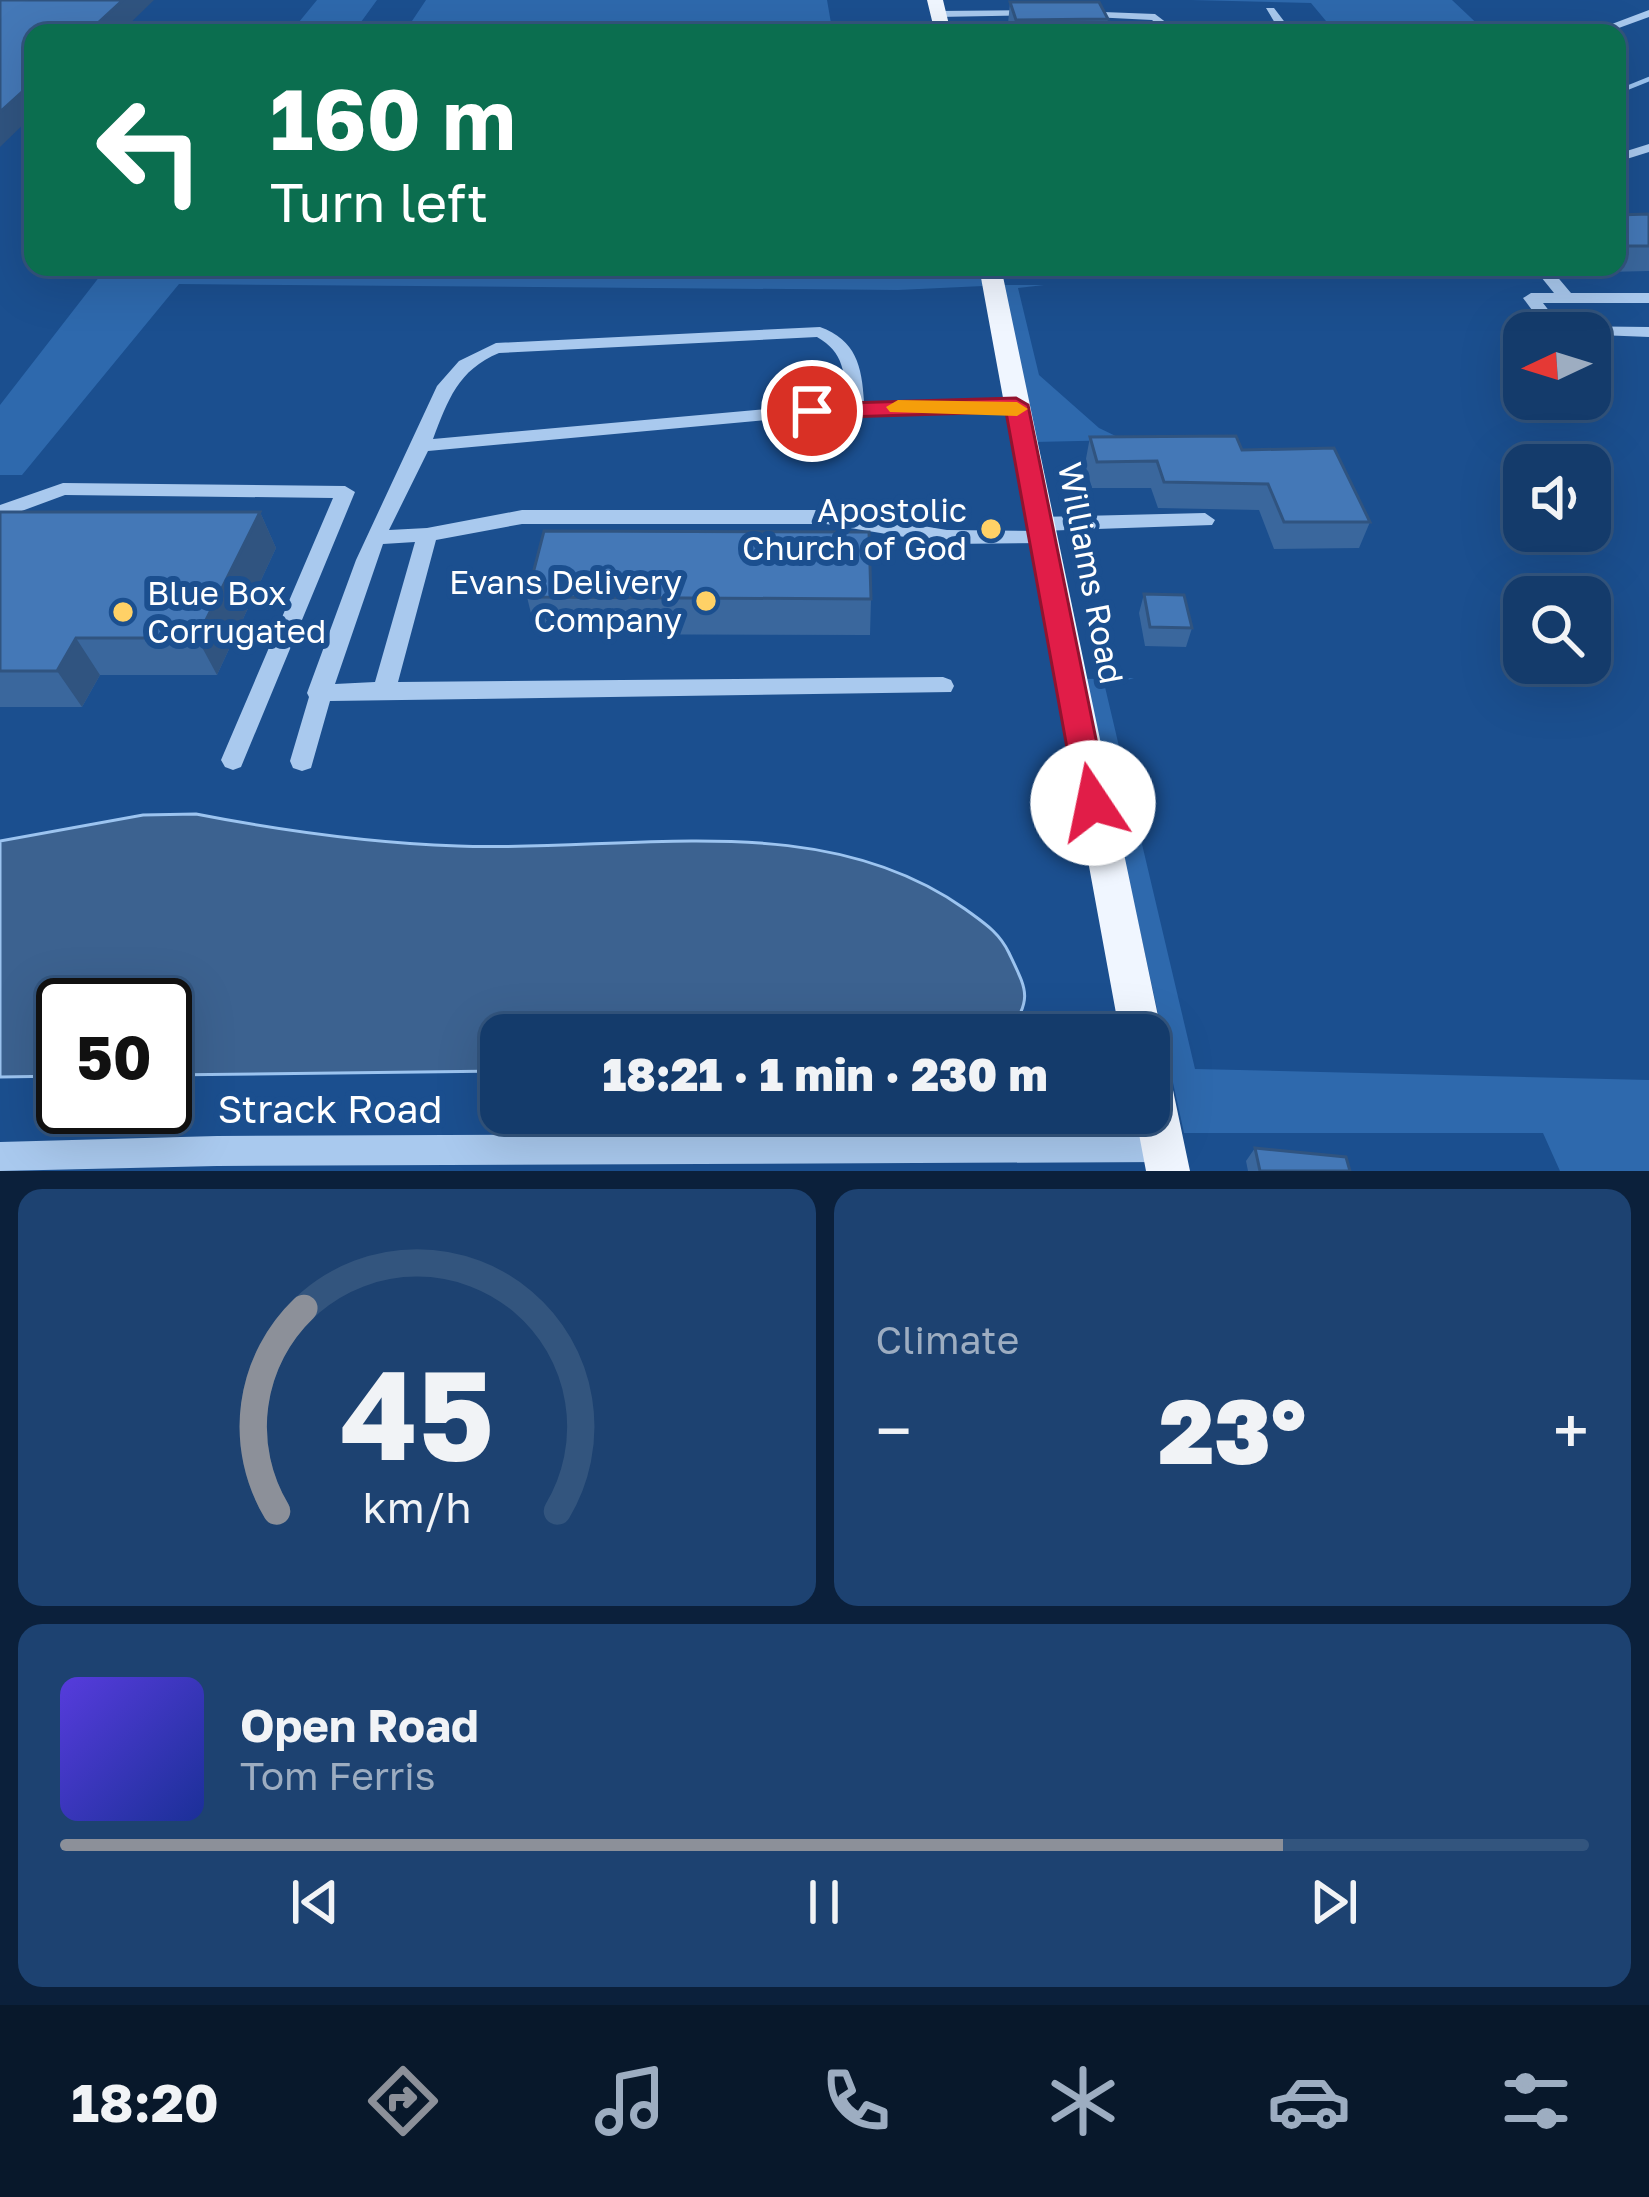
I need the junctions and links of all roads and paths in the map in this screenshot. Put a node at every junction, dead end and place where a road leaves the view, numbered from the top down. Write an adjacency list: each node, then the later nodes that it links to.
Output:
1 (1630, 1): 5 (street)
2 (937, 7): 3 (street)
3 (982, 7): 6 (street)
4 (1270, 10): 7 (street)
5 (1649, 13): 8 (street)
6 (1169, 24)
7 (1280, 24)
8 (1619, 24)
9 (991, 276): 14 (main road, Williams Road)
10 (1548, 276): 11 (street)
11 (1566, 297): 12 (street); 13 (street)
12 (1649, 298)
13 (1649, 332)
14 (1016, 405): 15 (street); 19 (main road, Williams Road)
15 (855, 407): 16 (street); 16 (street)
16 (421, 446): 21 (street)
17 (0, 512): 25 (street)
18 (1204, 520): 19 (street)
19 (1040, 531): 20 (street); 27 (main road, Williams Road)
20 (427, 535): 21 (street); 23 (street)
21 (376, 537): 24 (street)
22 (943, 686): 23 (street)
23 (384, 691): 24 (street)
24 (318, 693): 26 (street)
25 (233, 760)
26 (302, 761)
27 (1137, 1014)
28 (0, 1157): 29 (street, Strack Road)
29 (1166, 1159)

